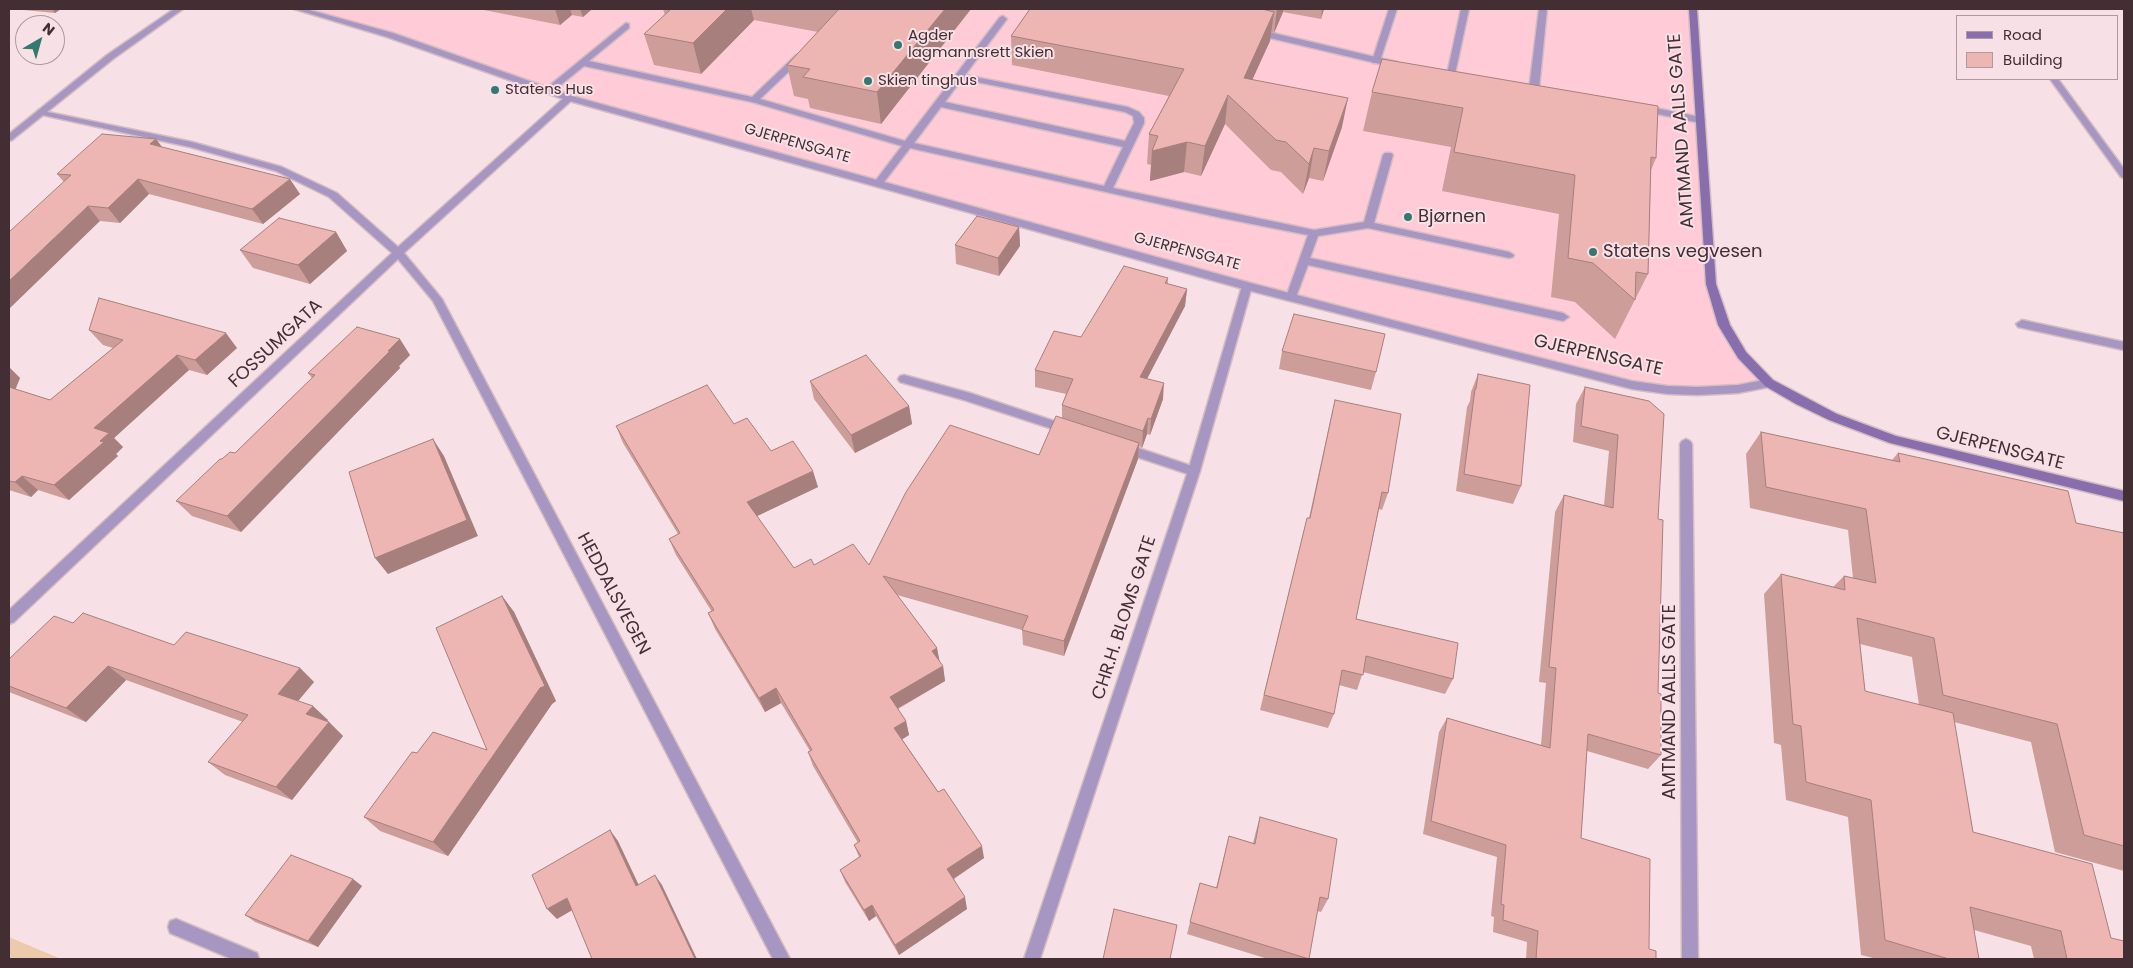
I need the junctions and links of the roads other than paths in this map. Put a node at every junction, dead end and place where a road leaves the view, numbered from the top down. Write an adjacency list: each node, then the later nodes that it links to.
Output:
1 (178, 9): 23 (street)
2 (298, 9): 17 (street, GJERPENSGATE)
3 (1392, 9): 11 (street)
4 (1465, 9): 14 (street)
5 (1543, 9): 18 (street)
6 (1693, 9): 24 (main road, AMTMAND AALLS GATE)
7 (1003, 18): 15 (street)
8 (626, 26): 12 (street)
9 (1247, 30): 11 (street)
10 (809, 48): 20 (street)
11 (1376, 61): 13 (street)
12 (584, 62): 17 (street); 20 (street)
13 (1404, 66)
14 (1451, 74)
15 (960, 76): 21 (street); 27 (street)
16 (2055, 80): 29 (street)
17 (549, 90): 19 (street, GJERPENSGATE)
18 (1544, 91)
19 (569, 98): 30 (street, GJERPENSGATE); 34 (street, FOSSUMGATA)
20 (754, 100): 26 (street)
21 (939, 104): 26 (street); 27 (street)
22 (1629, 106): 24 (street)
23 (41, 112): 25 (street); 34 (street, HEDDALSVEGEN)
24 (1700, 120): 43 (main road, AMTMAND AALLS GATE)
25 (9, 138)
26 (908, 145): 30 (street); 31 (street)
27 (1129, 145): 31 (street)
28 (1388, 155): 32 (street)
29 (2124, 175)
30 (878, 184): 37 (street, GJERPENSGATE)
31 (1108, 188): 33 (street)
32 (1368, 225): 33 (street); 35 (street)
33 (1314, 233): 36 (street)
34 (398, 253): 49 (street, FOSSUMGATA); 52 (street, HEDDALSVEGEN)
35 (1509, 255)
36 (1303, 260): 38 (street); 39 (street)
37 (1247, 286): 38 (street, GJERPENSGATE); 47 (street, CHR.H. BLOMS GATE)
38 (1291, 297): 43 (street, GJERPENSGATE)
39 (1564, 317)
40 (2022, 324): 41 (street)
41 (2124, 346)
42 (904, 379): 44 (street)
43 (1769, 383): 48 (main road, GJERPENSGATE)
44 (1079, 433)
45 (1107, 442): 47 (street)
46 (1686, 444): 54 (street, AMTMAND AALLS GATE)
47 (1194, 471): 53 (street, CHR.H. BLOMS GATE)
48 (2124, 496)
49 (9, 618)
50 (176, 927): 51 (street)
51 (251, 959)
52 (782, 959)
53 (1032, 959)
54 (1690, 959)

